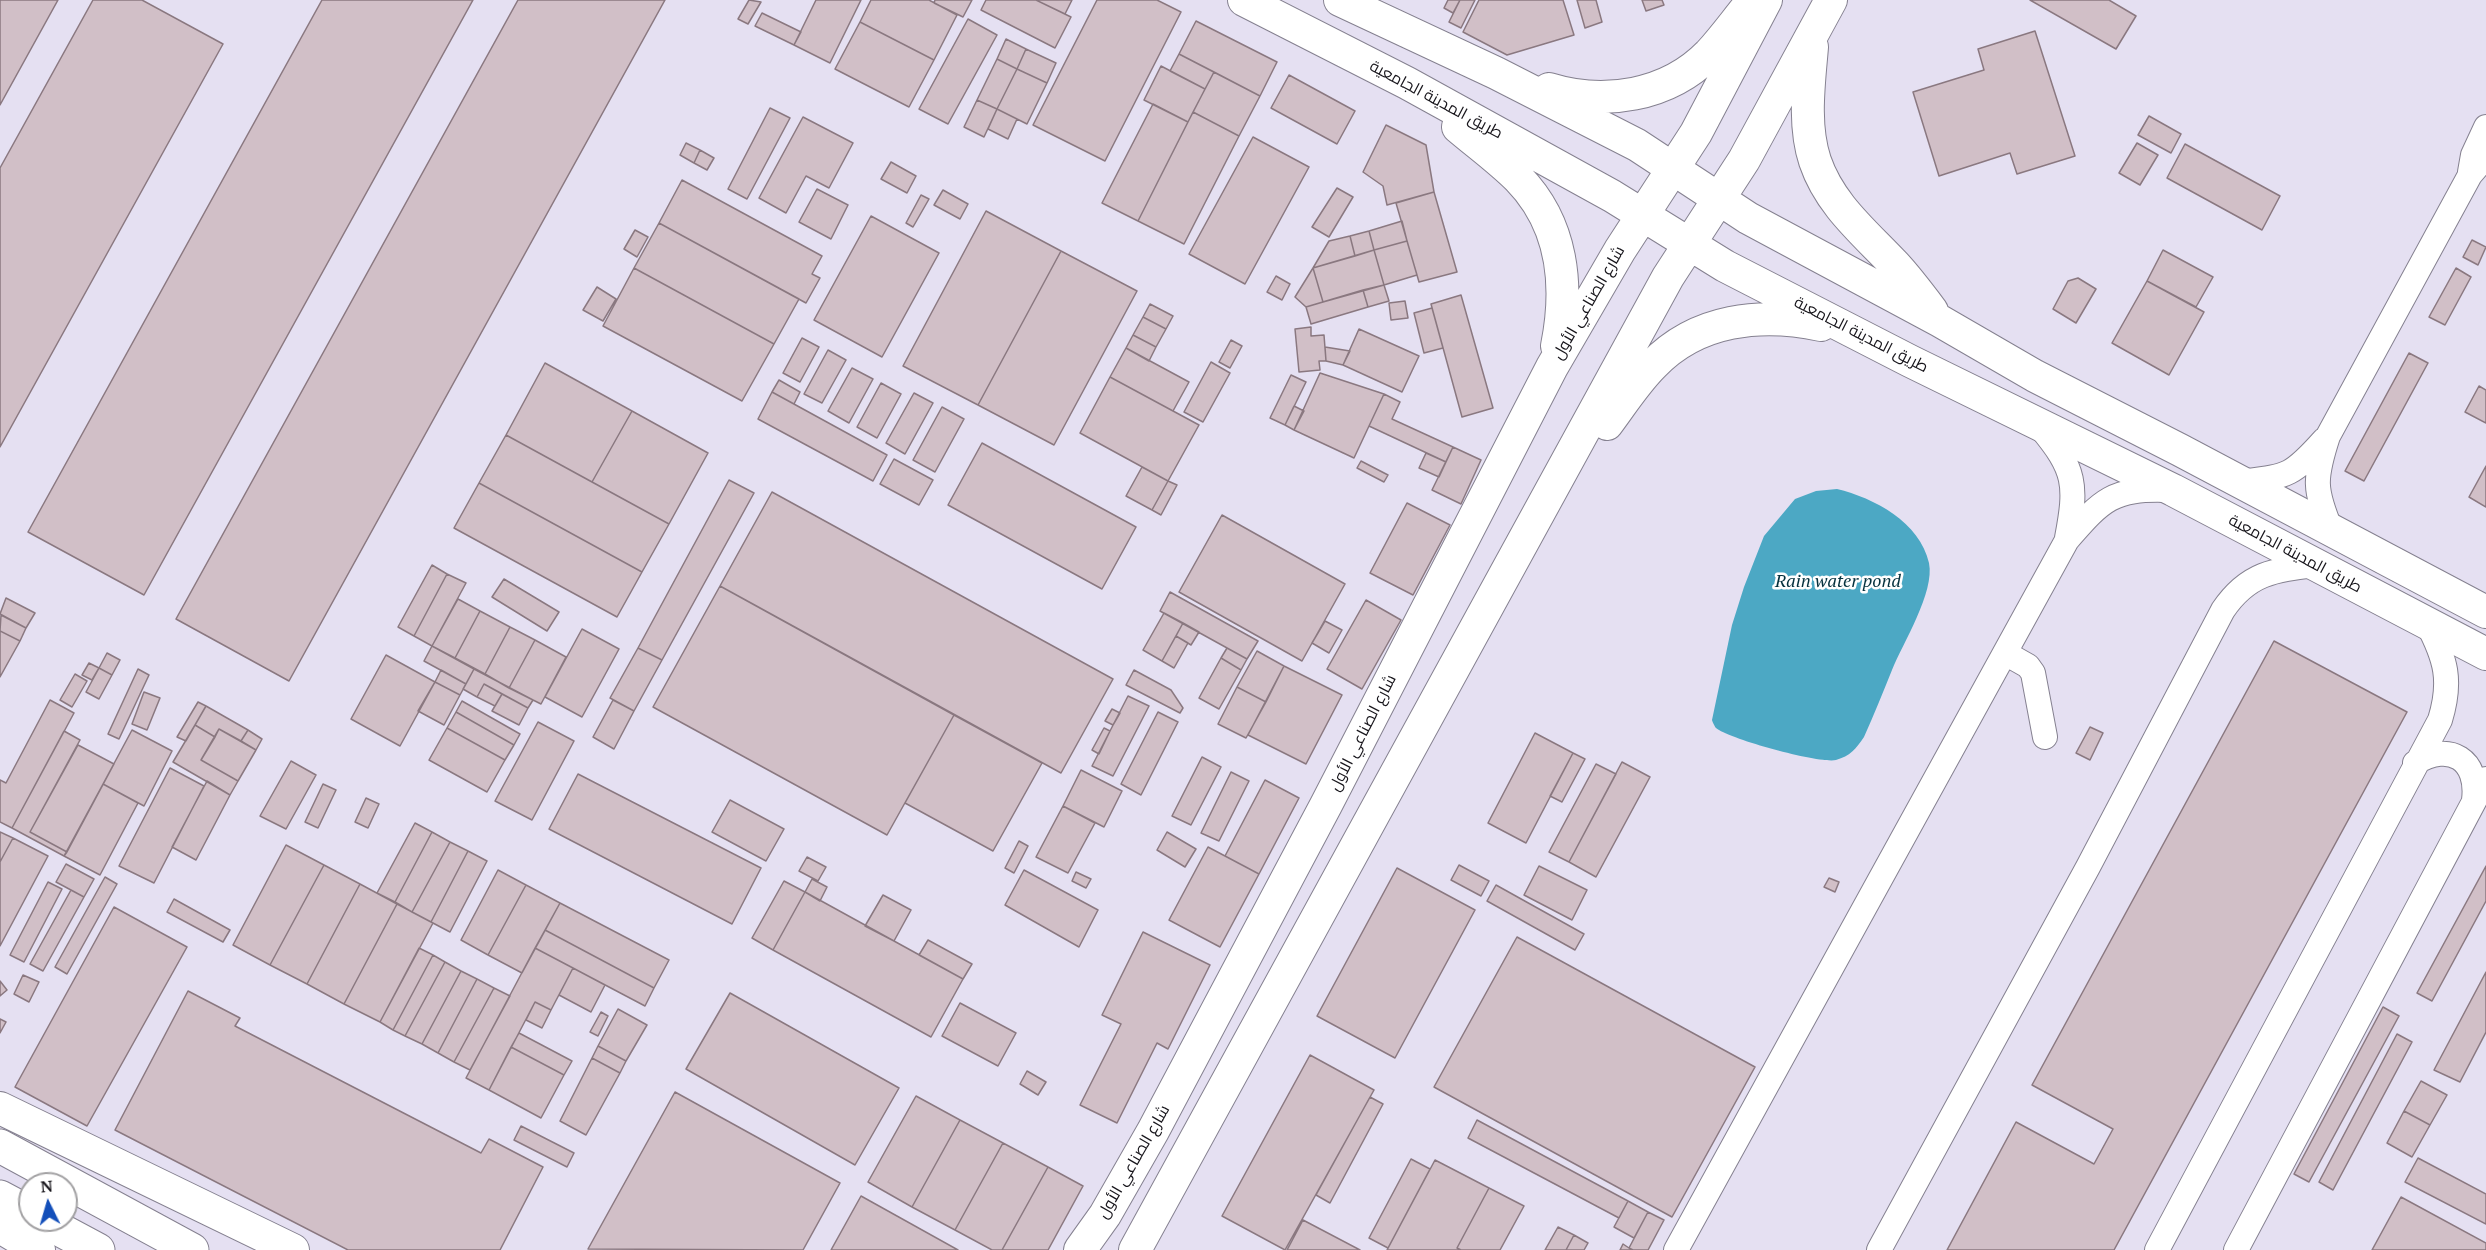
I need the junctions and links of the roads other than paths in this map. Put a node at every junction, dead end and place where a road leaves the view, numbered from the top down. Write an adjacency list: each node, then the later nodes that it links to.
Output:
1 (1244, 0): 8 (main road, طريق المدينة الجامعية)
2 (1340, 0): 7 (main road)
3 (1753, 0): 7 (main road)
4 (1766, 0): 11 (main road, شارع الصناعي الأول)
5 (1832, 0): 6 (main road)
6 (1813, 34): 13 (main road); 16 (main road)
7 (1496, 73): 11 (main road)
8 (1407, 83): 14 (main road, طريق المدينة الجامعية); 18 (main road)
9 (2486, 127): 12 (street)
10 (2486, 156): 12 (street)
11 (1672, 170): 13 (main road); 14 (main road, شارع الصناعي الأول)
12 (2470, 175): 20 (street)
13 (1718, 199): 15 (main road); 16 (main road)
14 (1642, 214): 15 (main road, طريق المدينة الجامعية); 18 (main road, شارع الصناعي الأول)
15 (1689, 244): 17 (main road, طريق المدينة الجامعية); 23 (main road)
16 (1940, 321): 21 (main road)
17 (1857, 333): 19 (main road, طريق المدينة الجامعية); 23 (main road)
18 (1552, 367): 41 (main road, شارع الصناعي الأول)
19 (2035, 421): 22 (main road, طريق المدينة الجامعية); 25 (street)
20 (2328, 436): 21 (street); 24 (street)
21 (2240, 482): 24 (main road)
22 (2173, 490): 25 (street); 26 (main road, طريق المدينة الجامعية)
23 (1542, 511): 50 (main road)
24 (2331, 530): 27 (main road)
25 (2067, 540): 29 (street)
26 (2316, 565): 28 (main road, طريق المدينة الجامعية); 52 (street)
27 (2486, 612)
28 (2427, 623): 30 (main road, طريق المدينة الجامعية); 32 (street)
29 (2005, 653): 31 (street); 51 (street)
30 (2486, 654)
31 (2045, 737)
32 (2415, 763): 34 (street); 53 (street)
33 (2486, 779): 34 (street)
34 (2474, 800): 54 (street)
35 (0, 1092): 39 (street)
36 (0, 1108): 39 (main road)
37 (0, 1146): 46 (highway)
38 (0, 1197): 40 (highway)
39 (199, 1203): 47 (main road)
40 (18, 1207)
41 (1105, 1215): 48 (main road, شارع الصناعي الأول); 49 (main road)
42 (0, 1227): 44 (main road)
43 (64, 1232): 45 (highway)
44 (39, 1250)
45 (98, 1250)
46 (192, 1250)
47 (293, 1250)
48 (1080, 1250)
49 (1098, 1250)
50 (1136, 1250)
51 (1676, 1250)
52 (1879, 1250)
53 (2157, 1250)
54 (2236, 1250)

